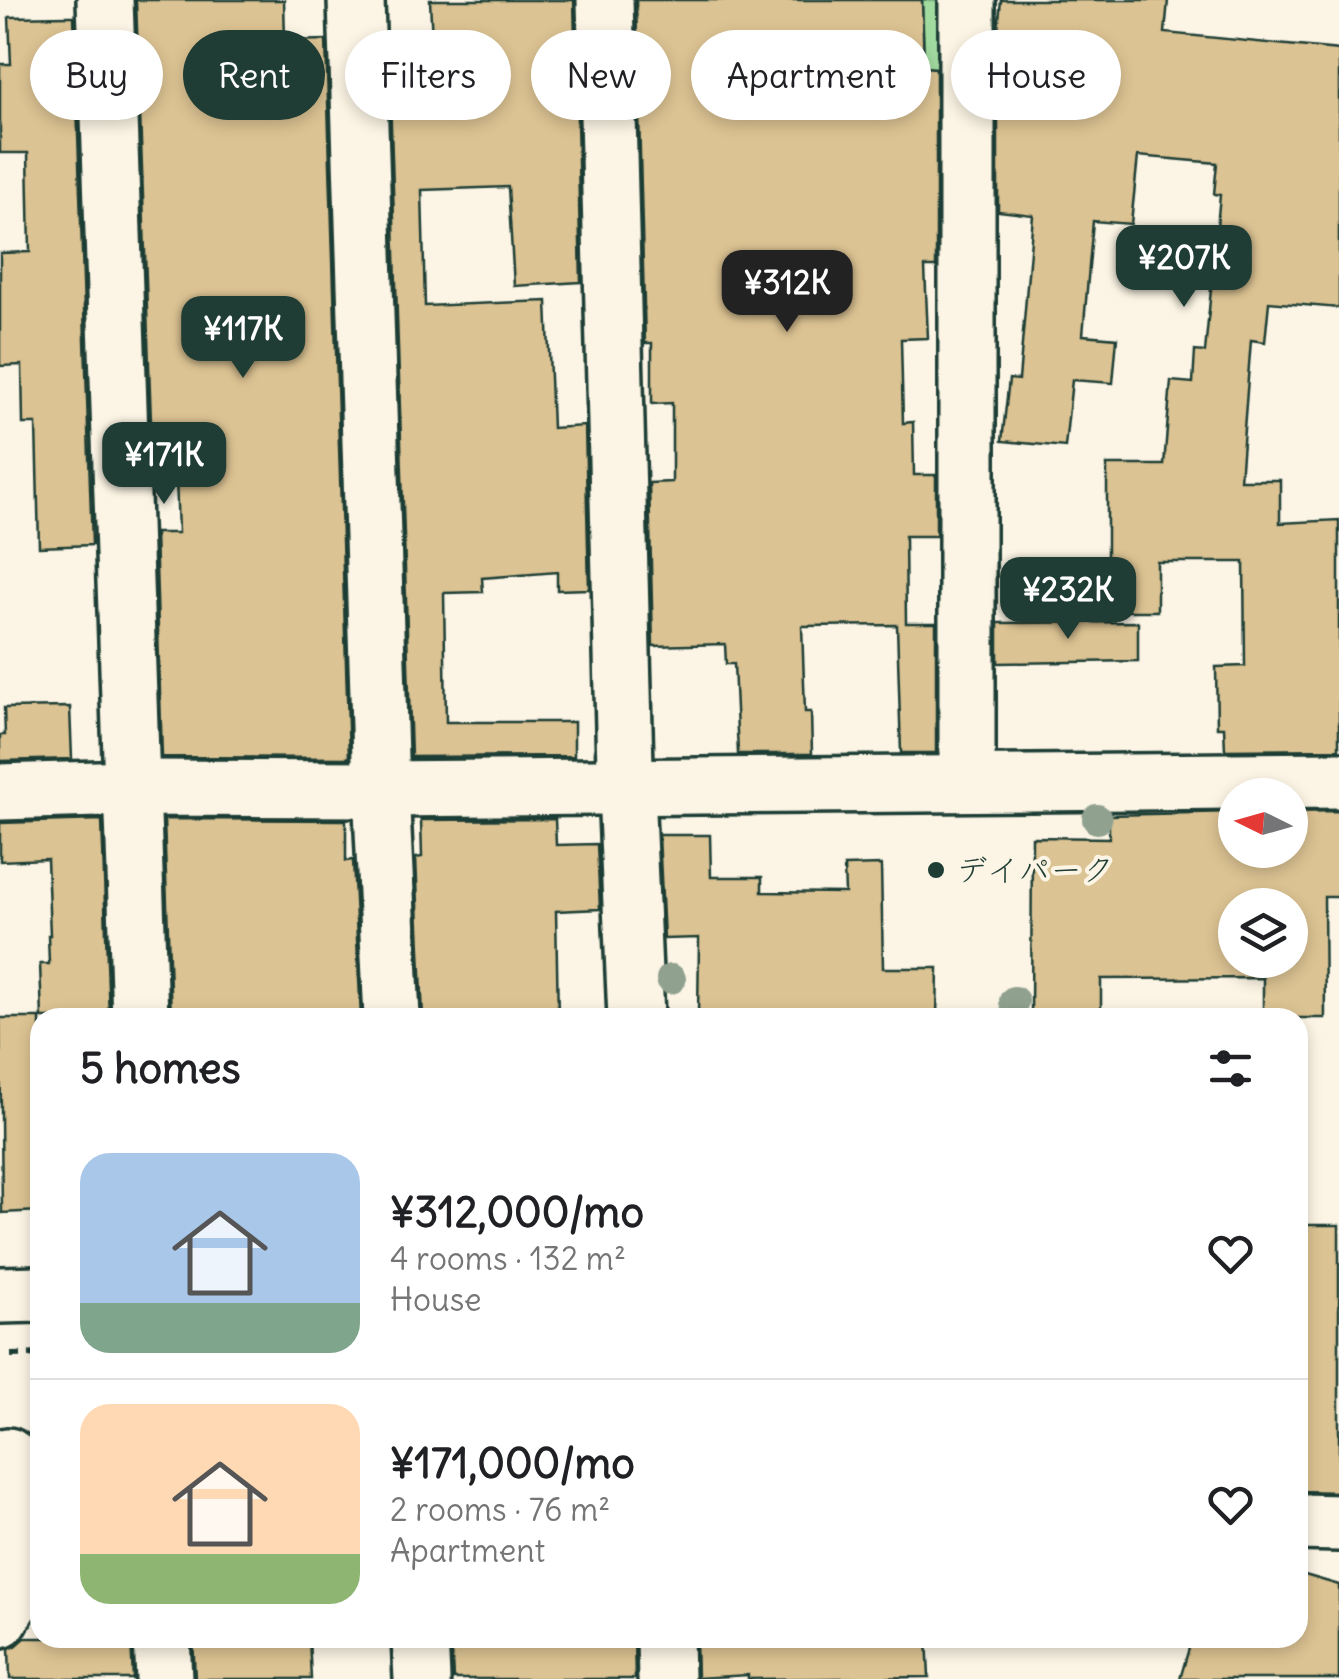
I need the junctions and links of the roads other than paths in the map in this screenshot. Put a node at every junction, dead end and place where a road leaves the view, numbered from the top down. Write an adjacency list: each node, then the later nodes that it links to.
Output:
1 (105, 0): 8 (street)
2 (356, 0): 9 (street)
3 (605, 0): 7 (street)
4 (967, 0): 6 (street)
5 (1339, 780): 6 (street)
6 (968, 783): 7 (street)
7 (626, 786): 9 (street); 13 (street)
8 (131, 788): 9 (street); 10 (street); 11 (street)
9 (382, 788): 12 (street)
10 (0, 792)
11 (140, 1008)
12 (392, 1008)
13 (636, 1008)
14 (30, 1294): 15 (street)
15 (0, 1295)
16 (16, 1456): 19 (street)
17 (1308, 1522): 18 (street)
18 (1339, 1523)
19 (0, 1619)
20 (162, 1648): 23 (street)
21 (420, 1648): 24 (street)
22 (665, 1648): 25 (street)
23 (164, 1679)
24 (422, 1679)
25 (666, 1679)

